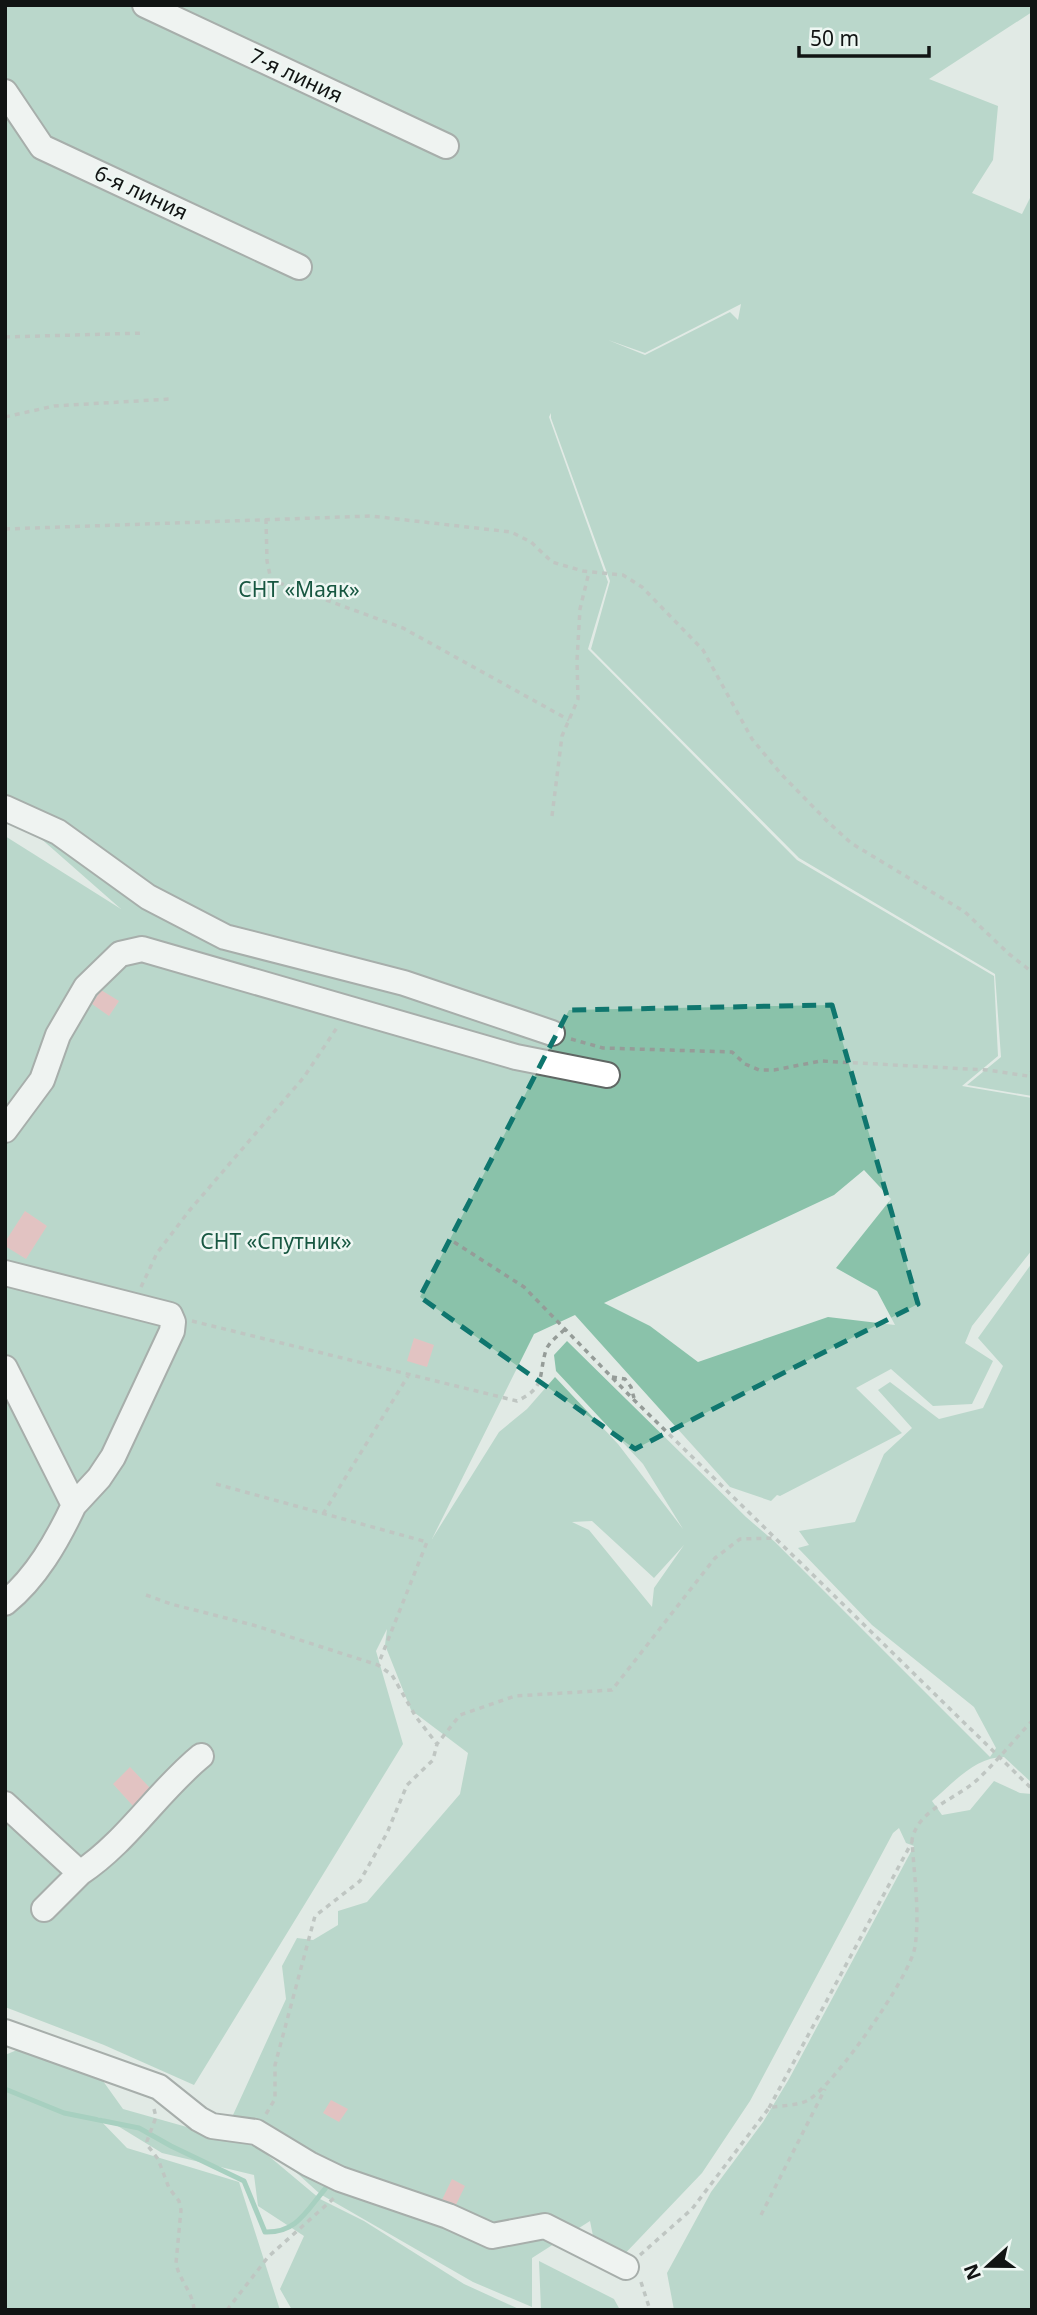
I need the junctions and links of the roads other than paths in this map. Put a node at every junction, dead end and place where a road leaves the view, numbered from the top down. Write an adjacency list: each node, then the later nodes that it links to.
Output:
1 (145, 5): 3 (street, 7-я линия)
2 (5, 92): 4 (street, 6-я линия)
3 (446, 146)
4 (299, 267)
5 (5, 808): 6 (street)
6 (552, 1034)
7 (607, 1074): 8 (street)
8 (5, 1130)
9 (5, 1273): 11 (street)
10 (5, 1368): 11 (street)
11 (74, 1505): 12 (street)
12 (5, 1604)
13 (201, 1756): 15 (street)
14 (5, 1804): 15 (street)
15 (80, 1873): 16 (street)
16 (44, 1909)
17 (5, 2032): 18 (street)
18 (626, 2267)

